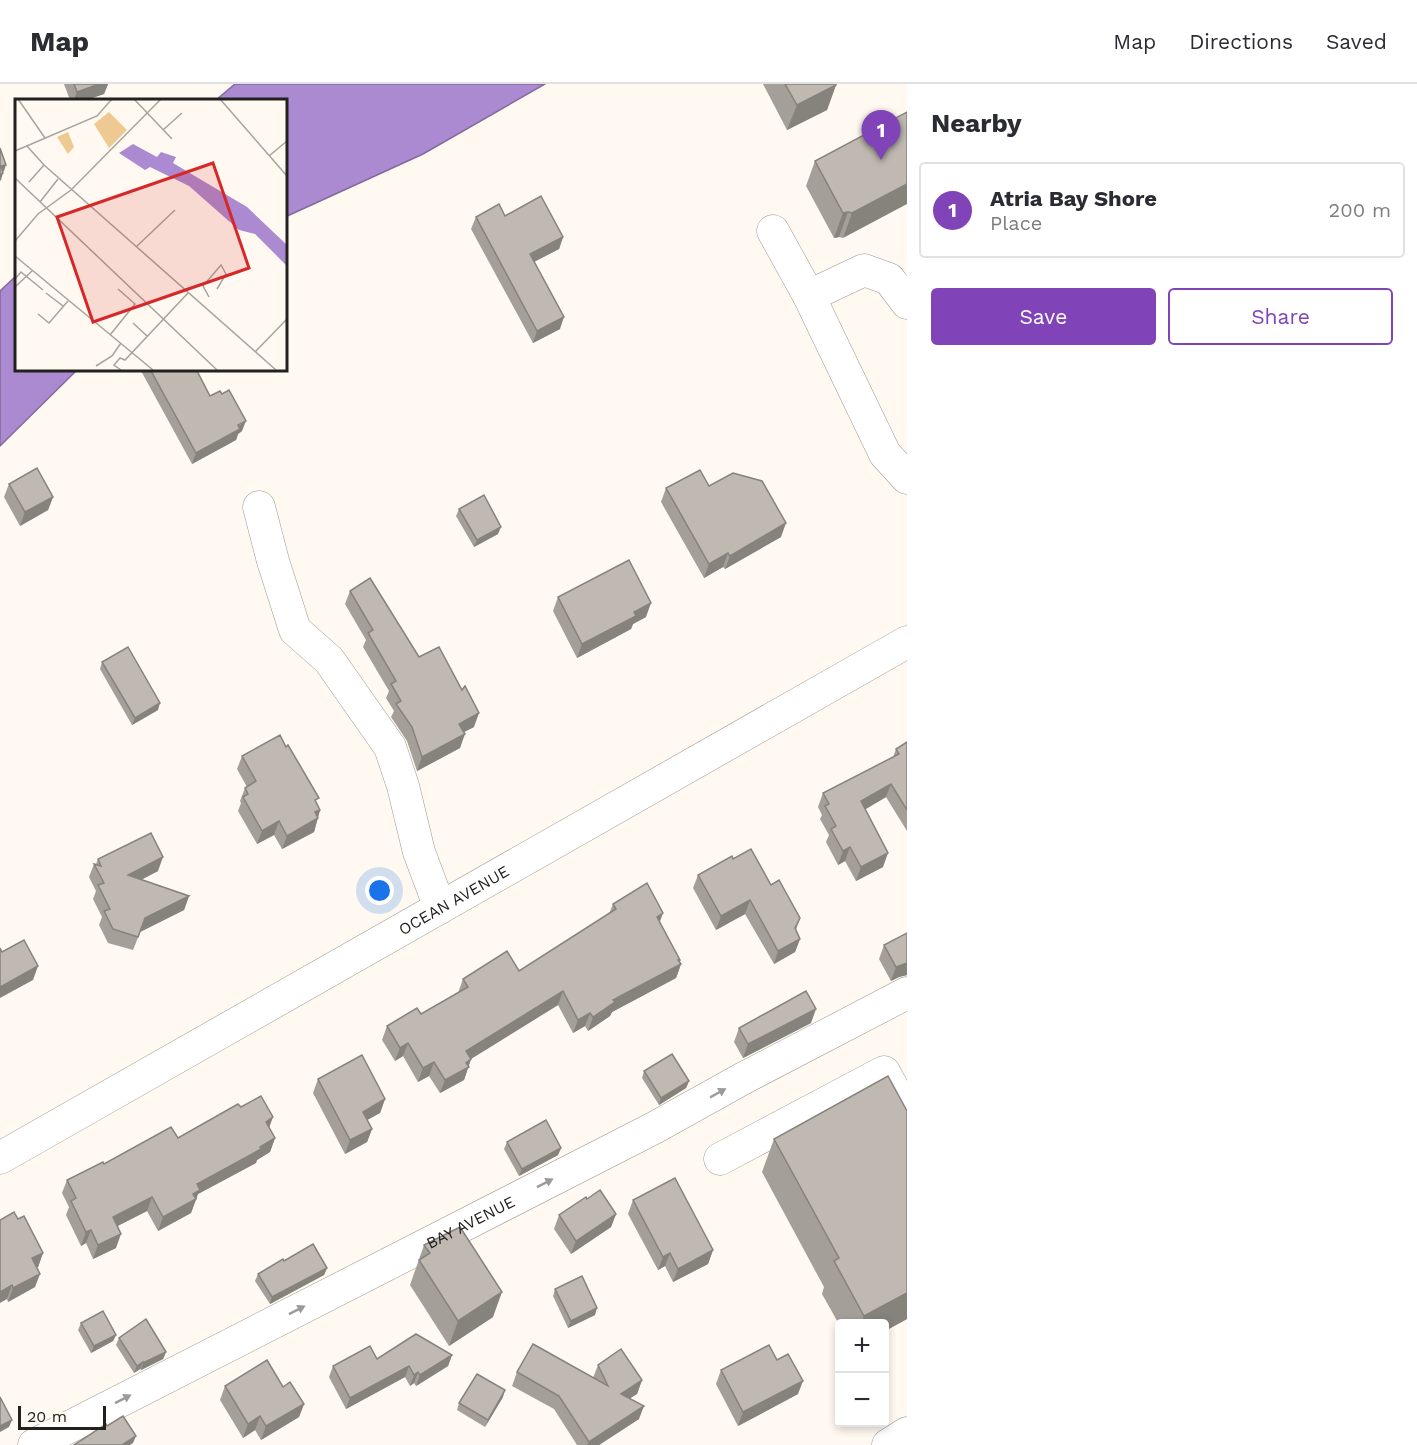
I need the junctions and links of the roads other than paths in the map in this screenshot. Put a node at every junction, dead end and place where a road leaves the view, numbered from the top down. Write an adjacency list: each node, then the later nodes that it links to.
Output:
1 (773, 231): 2 (street)
2 (809, 296): 3 (street); 4 (street)
3 (907, 303)
4 (907, 478)
5 (259, 507): 7 (street)
6 (907, 642): 7 (street, OCEAN AVENUE)
7 (440, 908): 10 (street, OCEAN AVENUE)
8 (907, 993): 13 (street, BAY AVENUE, one-way to 8)
9 (907, 1114): 11 (street)
10 (0, 1158)
11 (720, 1159)
12 (907, 1433): 14 (street)
13 (33, 1445)
14 (888, 1445)

